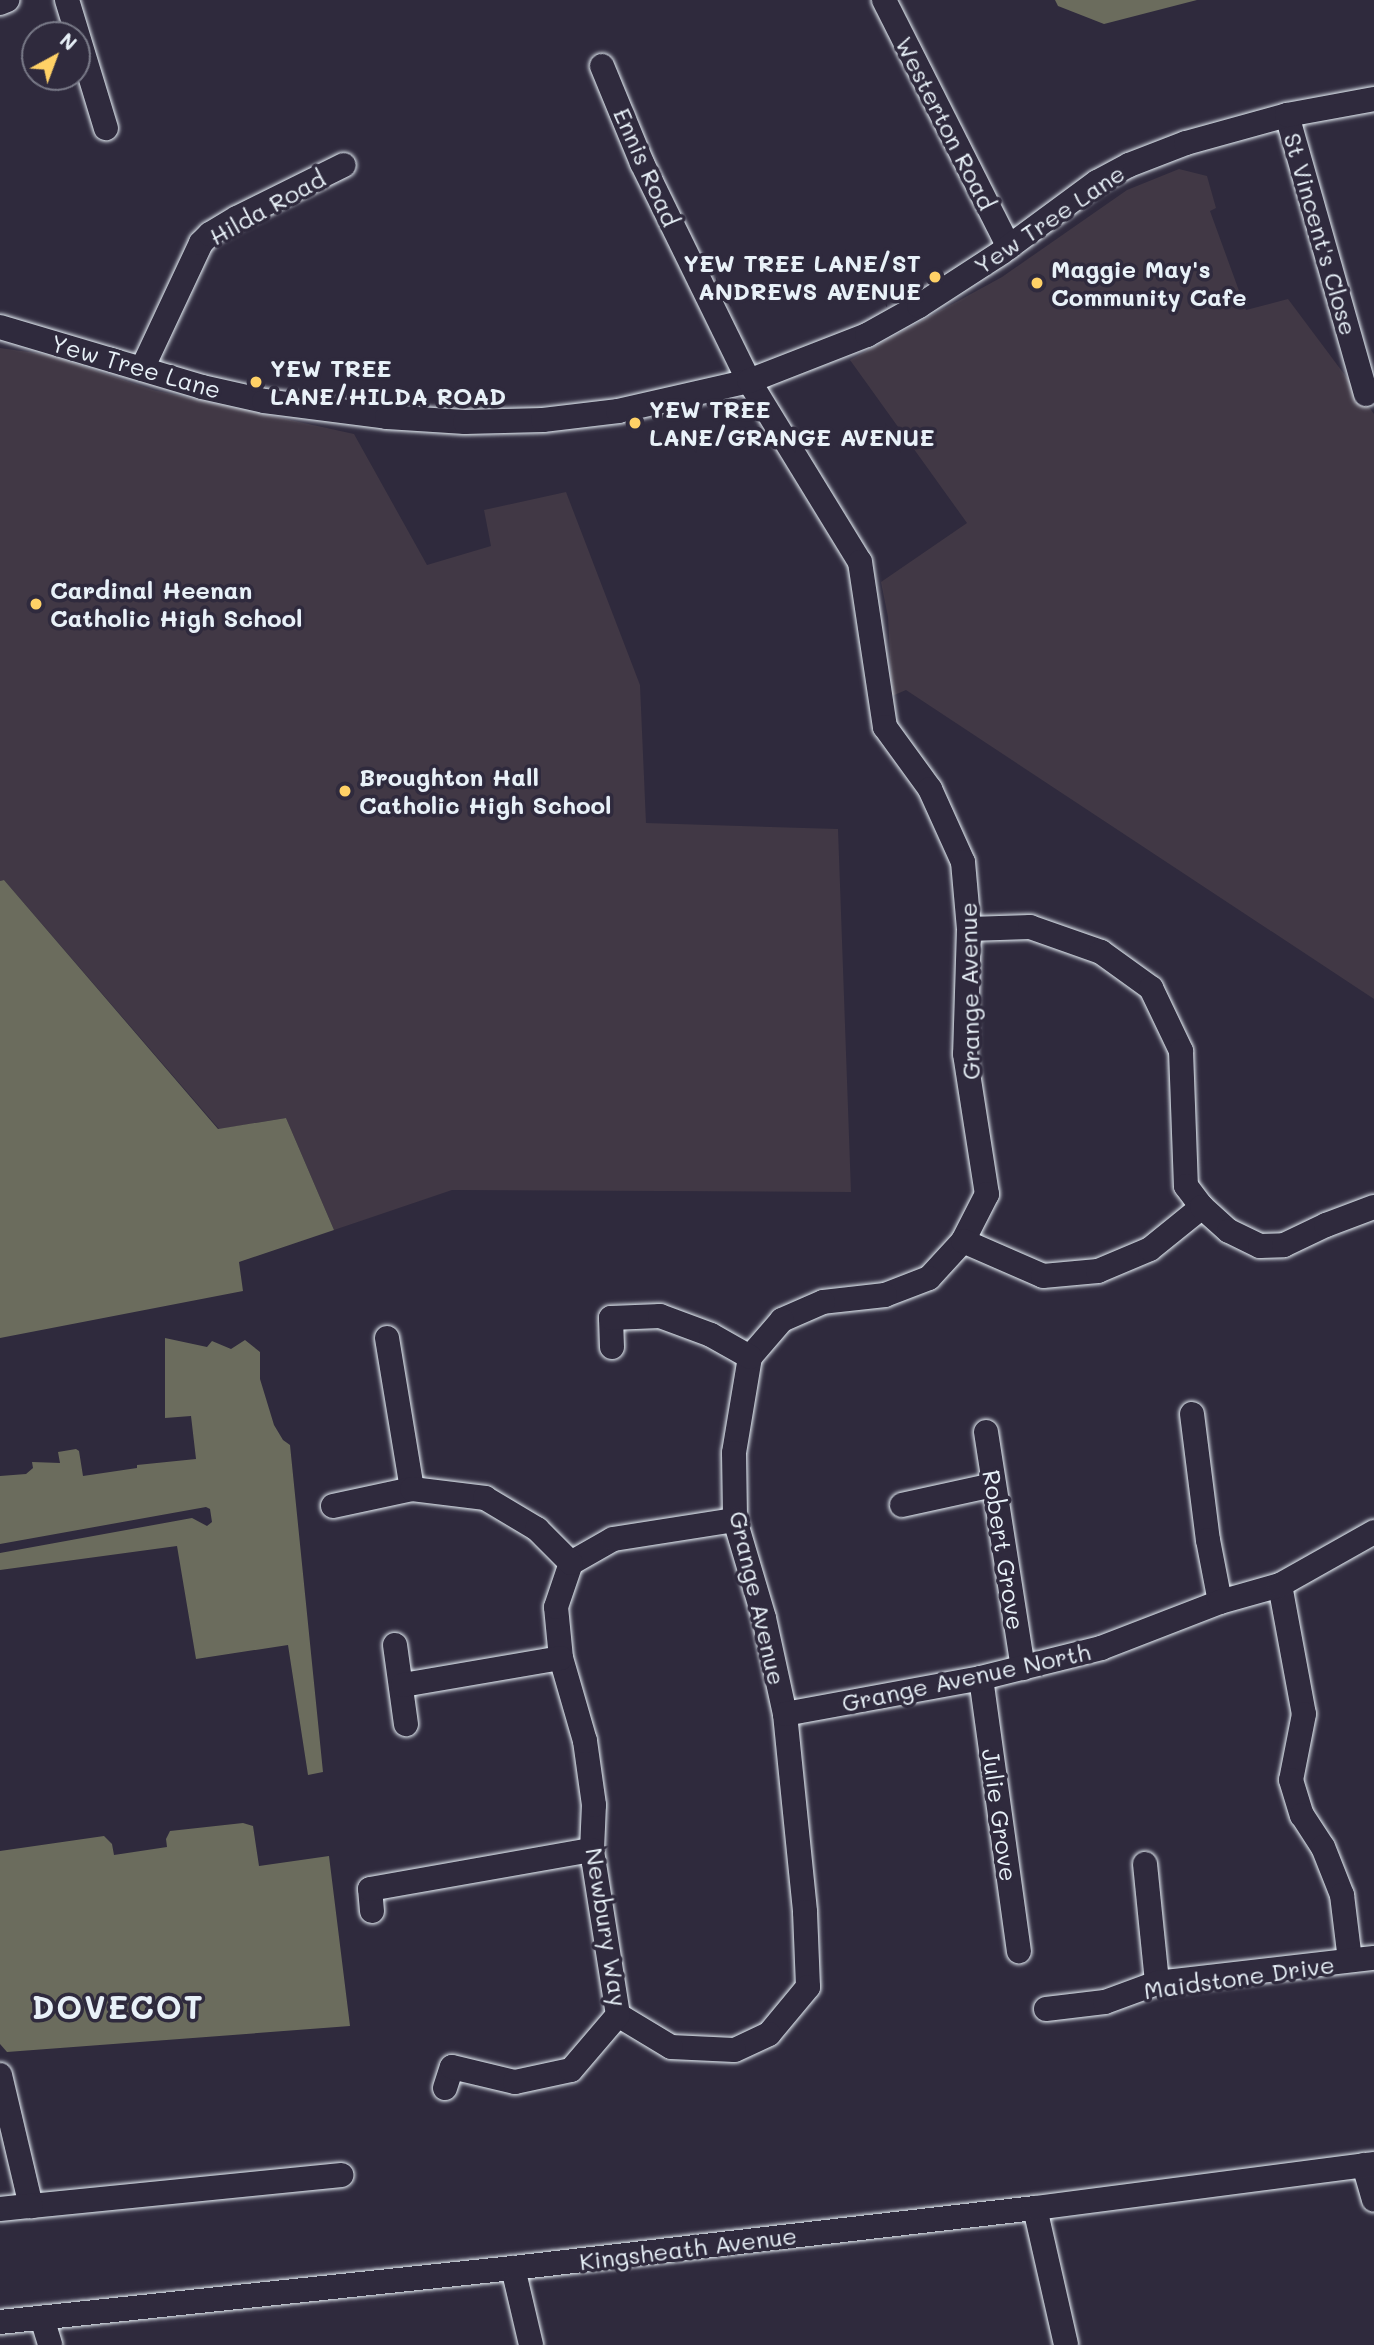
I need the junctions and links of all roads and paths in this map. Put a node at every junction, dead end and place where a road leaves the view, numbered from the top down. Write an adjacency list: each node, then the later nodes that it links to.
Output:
1 (7, 0): 4 (street)
2 (68, 0): 8 (street)
3 (884, 0): 10 (street, Westerton Road)
4 (0, 2)
5 (602, 66): 13 (street, Ennis Road)
6 (1374, 99): 7 (street, Yew Tree Lane)
7 (1287, 115): 10 (street, Yew Tree Lane); 14 (street, St Vincent's Close)
8 (106, 128)
9 (344, 165): 12 (street, Hilda Road)
10 (1009, 247): 13 (street, Yew Tree Lane)
11 (0, 327): 12 (street, Yew Tree Lane)
12 (142, 369): 13 (street, Yew Tree Lane)
13 (749, 381): 15 (street, Grange Avenue)
14 (1366, 394)
15 (970, 929): 16 (street); 18 (street, Grange Avenue)
16 (1202, 1207): 17 (street); 18 (street)
17 (1374, 1208)
18 (963, 1241): 21 (street, Grange Avenue)
19 (387, 1338): 25 (street)
20 (612, 1347): 21 (street)
21 (750, 1357): 28 (street, Grange Avenue)
22 (1192, 1414): 32 (street)
23 (986, 1432): 24 (street, Robert Grove)
24 (993, 1485): 26 (street); 35 (street, Robert Grove)
25 (412, 1489): 27 (street); 30 (street)
26 (902, 1505)
27 (333, 1506)
28 (735, 1520): 30 (street); 38 (street, Grange Avenue)
29 (1374, 1532): 31 (street, Grange Avenue North)
30 (571, 1563): 34 (street, Newbury Way)
31 (1280, 1585): 32 (street, Grange Avenue North); 44 (street, Maidstone Drive)
32 (1220, 1602): 35 (street, Grange Avenue North)
33 (395, 1645): 37 (street)
34 (561, 1658): 37 (street); 40 (street, Newbury Way)
35 (1023, 1668): 36 (street, Grange Avenue North)
36 (981, 1678): 38 (street, Grange Avenue North); 43 (street, Julie Grove)
37 (403, 1685): 39 (street)
38 (785, 1714): 47 (street, Newbury Way)
39 (406, 1724)
40 (592, 1850): 42 (street); 47 (street, Newbury Way)
41 (1145, 1864): 45 (street)
42 (372, 1911)
43 (1019, 1951)
44 (1362, 1959): 45 (street, Maidstone Drive)
45 (1157, 1983): 46 (street, Maidstone Drive)
46 (1046, 2009)
47 (618, 2015): 49 (street)
48 (0, 2075): 52 (street)
49 (445, 2088)
50 (1369, 2165): 53 (street); 54 (street, Kingsheath Avenue)
51 (341, 2175): 52 (street)
52 (30, 2197): 55 (street)
53 (1374, 2200)
54 (1035, 2208): 56 (street, Kingsheath Avenue); 61 (street)
55 (0, 2209)
56 (513, 2268): 57 (street, Kingsheath Avenue); 60 (street)
57 (42, 2318): 58 (street, Kingsheath Avenue); 59 (street)
58 (0, 2322)
59 (50, 2345)
60 (531, 2345)
61 (1066, 2345)

